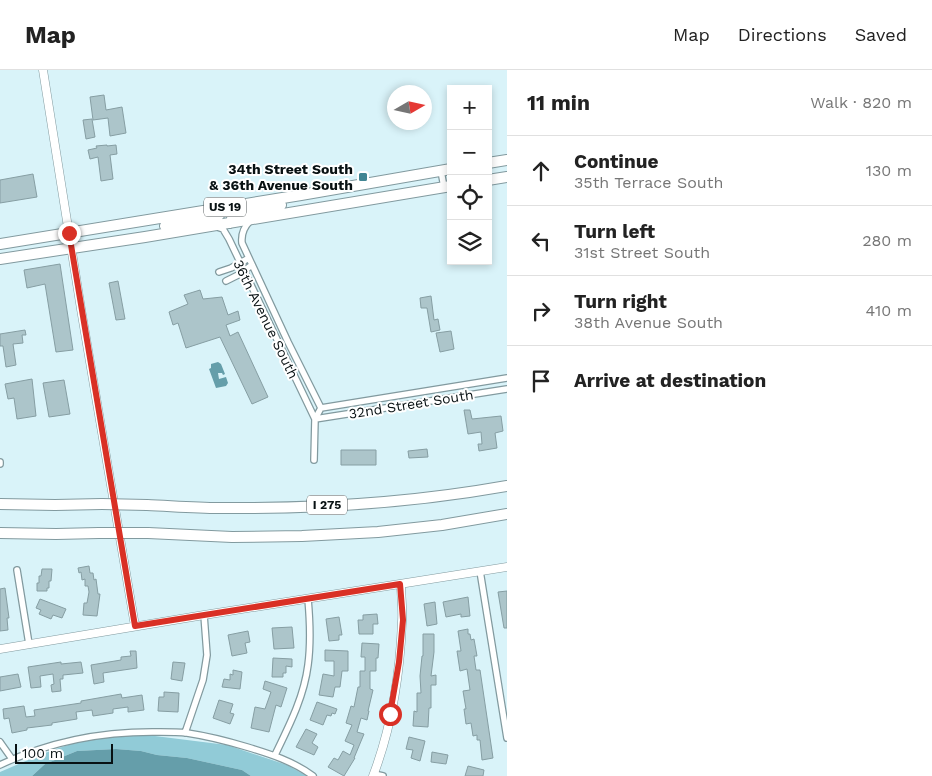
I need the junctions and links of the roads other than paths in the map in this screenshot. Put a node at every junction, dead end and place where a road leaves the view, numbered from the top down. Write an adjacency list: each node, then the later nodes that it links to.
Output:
1 (43, 70): 13 (street)
2 (507, 160): 3 (highway)
3 (492, 163)
4 (446, 170): 8 (highway, US 19)
5 (507, 177): 6 (highway)
6 (492, 179)
7 (447, 186): 10 (highway, US 19)
8 (301, 195): 9 (highway, US 19); 11 (highway)
9 (225, 207): 13 (highway, US 19); 14 (highway)
10 (252, 219): 11 (highway, US 19); 17 (street, 36th Avenue South)
11 (230, 223): 12 (highway, US 19)
12 (211, 226): 14 (highway, US 19); 19 (street, 36th Avenue South)
13 (69, 233): 15 (highway, US 19); 16 (street)
14 (145, 237): 16 (highway, US 19)
15 (0, 244)
16 (71, 248): 18 (highway, US 19); 39 (street)
17 (249, 258): 19 (street); 20 (street, 36th Avenue South)
18 (0, 259)
19 (240, 264): 21 (street, 36th Avenue South); 22 (street)
20 (252, 265): 21 (street); 26 (street, 36th Avenue South)
21 (243, 271): 23 (street); 27 (street, 36th Avenue South)
22 (219, 272)
23 (226, 280)
24 (507, 378): 26 (street, 32nd Street South)
25 (507, 389): 27 (street, 32nd Street South)
26 (321, 408): 27 (street, 36th Avenue South)
27 (315, 419): 28 (street, 36th Avenue South)
28 (314, 460)
29 (507, 486): 30 (highway, I 275, bridge)
30 (0, 504)
31 (507, 514): 32 (highway, I 275, bridge)
32 (0, 533)
33 (507, 567): 35 (street)
34 (18, 570): 40 (street)
35 (480, 571): 36 (street); 43 (street)
36 (400, 584): 37 (street); 48 (street)
37 (308, 599): 38 (street); 45 (street)
38 (204, 614): 39 (street); 42 (street)
39 (135, 626): 40 (street)
40 (30, 644): 41 (street)
41 (0, 649)
42 (185, 733): 45 (street); 46 (street)
43 (507, 738)
44 (0, 742): 46 (street)
45 (275, 755): 49 (street)
46 (12, 759): 47 (street)
47 (0, 765)
48 (374, 775): 50 (street)
49 (313, 776)
50 (383, 776)

